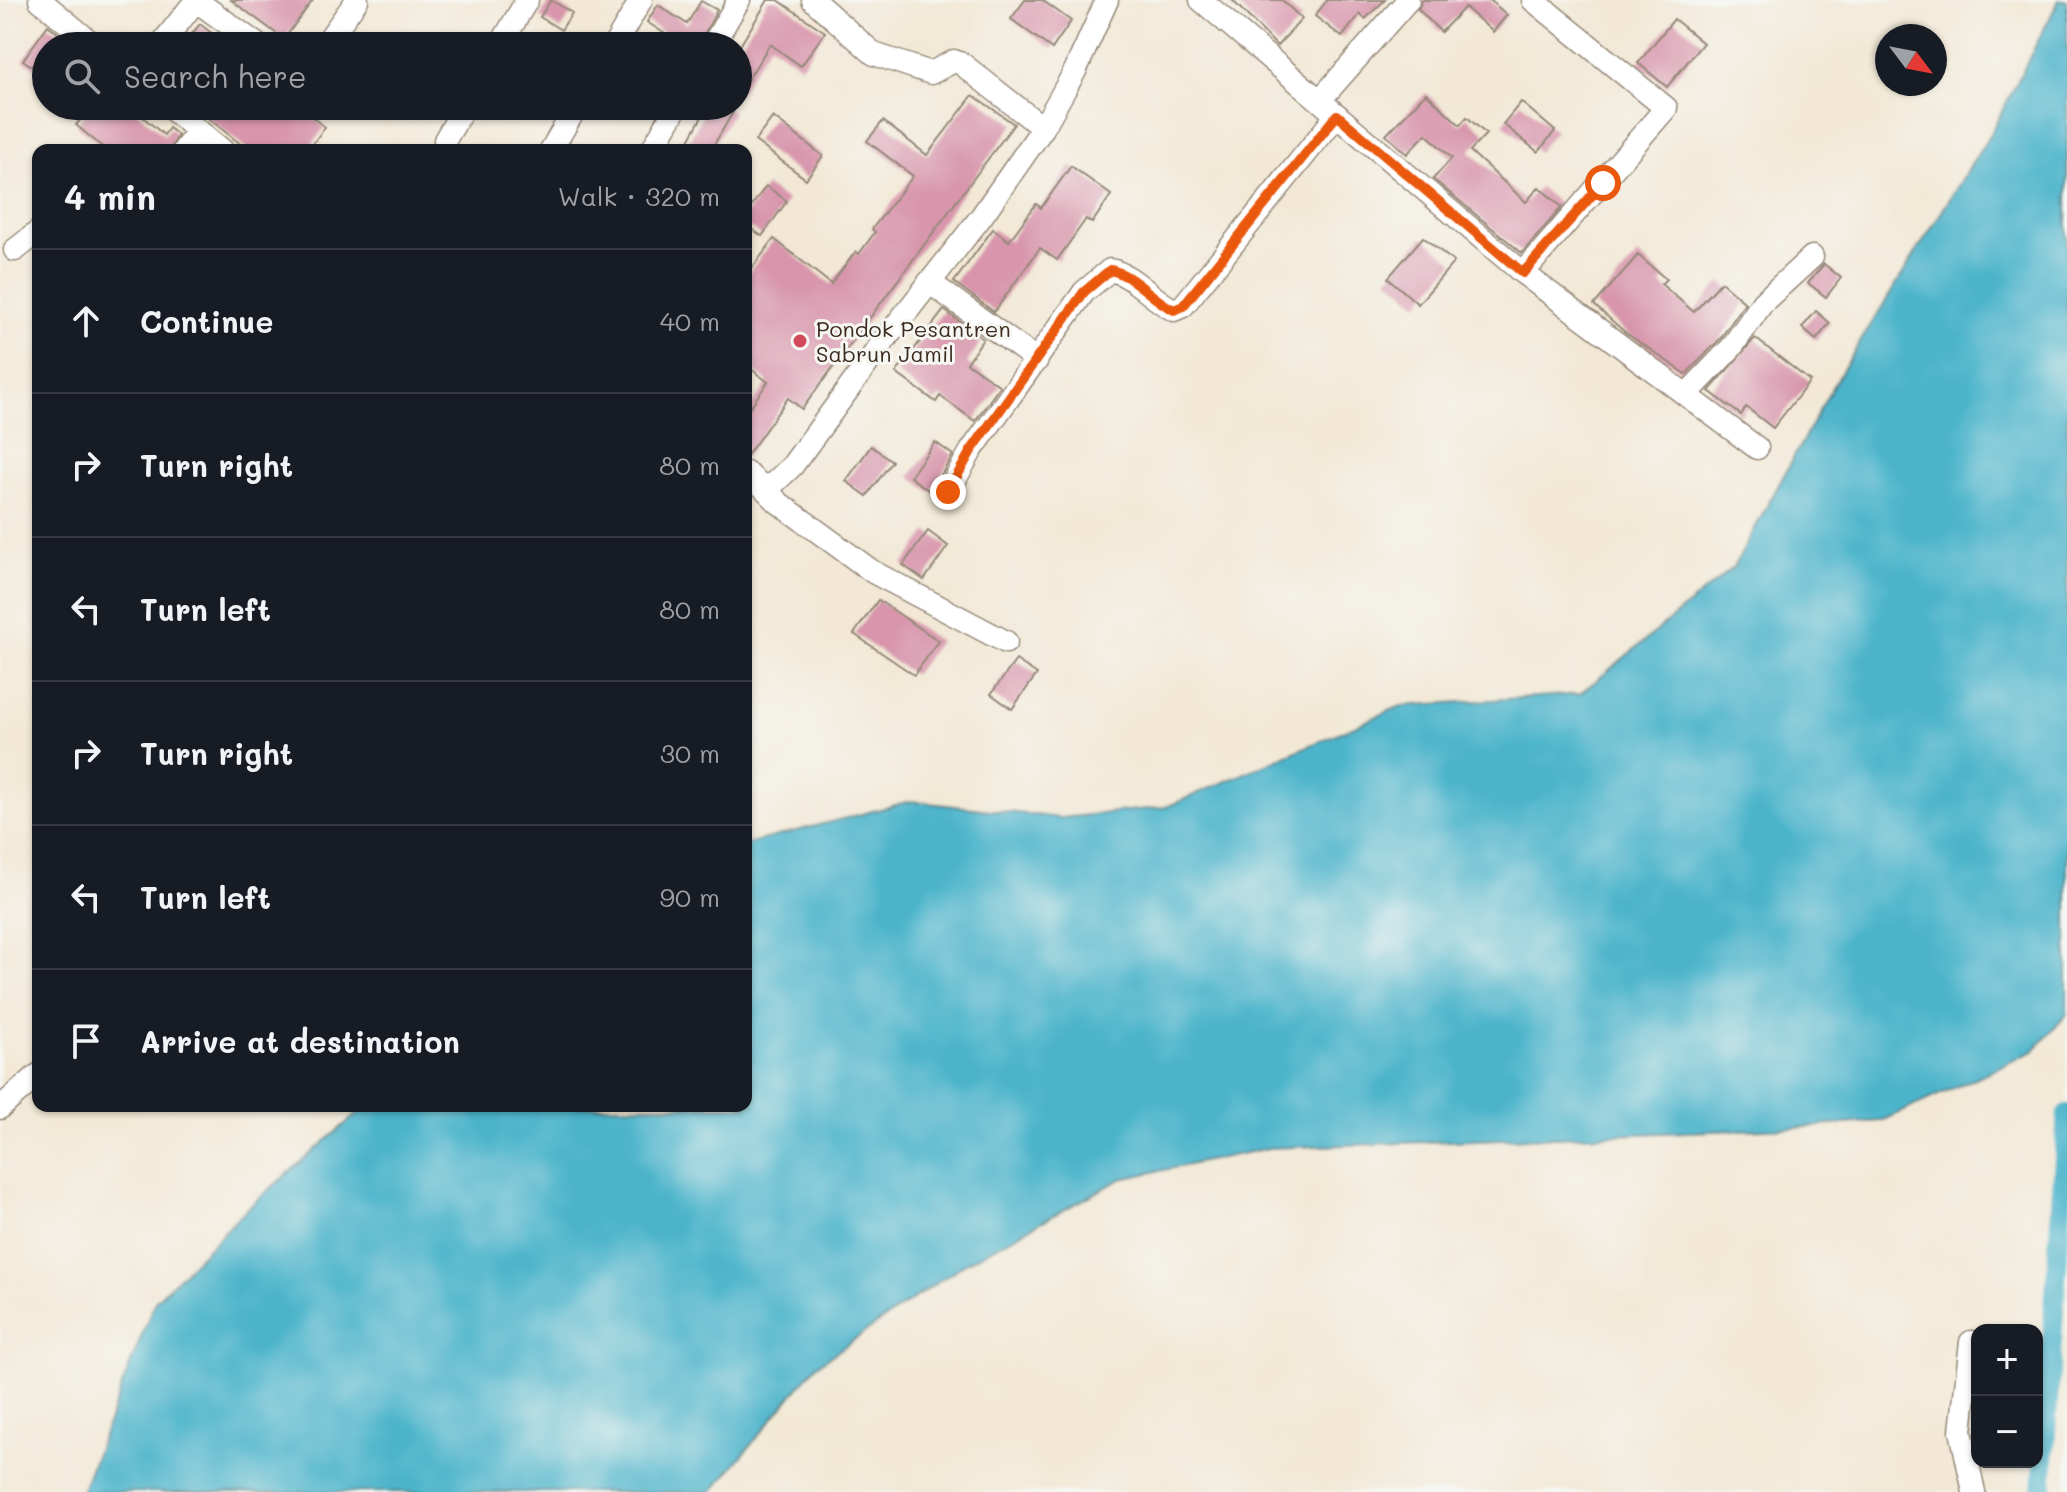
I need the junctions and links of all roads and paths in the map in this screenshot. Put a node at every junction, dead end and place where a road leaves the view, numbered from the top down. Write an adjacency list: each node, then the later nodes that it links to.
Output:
1 (40, 0): 11 (street)
2 (357, 0): 14 (street)
3 (527, 0): 15 (street)
4 (641, 0): 16 (street)
5 (739, 0): 17 (street)
6 (813, 0): 23 (street)
7 (1107, 0): 23 (street)
8 (1201, 0): 18 (street)
9 (1408, 0): 18 (street)
10 (1533, 0): 33 (street)
11 (78, 32)
12 (171, 32): 13 (street)
13 (240, 32)
14 (334, 32)
15 (508, 32)
16 (622, 32)
17 (720, 32)
18 (1328, 107): 33 (street); 35 (street)
19 (185, 120): 24 (street)
20 (457, 120): 25 (street)
21 (569, 120): 28 (street)
22 (669, 120): 29 (street)
23 (1043, 128): 34 (street)
24 (198, 131): 26 (street); 27 (street)
25 (445, 140)
26 (188, 144)
27 (214, 144)
28 (555, 144)
29 (655, 144)
30 (32, 237): 31 (street)
31 (15, 250)
32 (1812, 257): 36 (street)
33 (1523, 273): 36 (street)
34 (929, 282): 35 (street); 38 (street)
35 (1037, 360): 39 (street)
36 (1686, 395): 37 (street)
37 (1757, 448)
38 (754, 480): 40 (street)
39 (948, 492)
40 (1006, 642)
41 (32, 1080): 42 (street)
42 (0, 1108)
43 (1971, 1342): 44 (street)
44 (1974, 1492)

